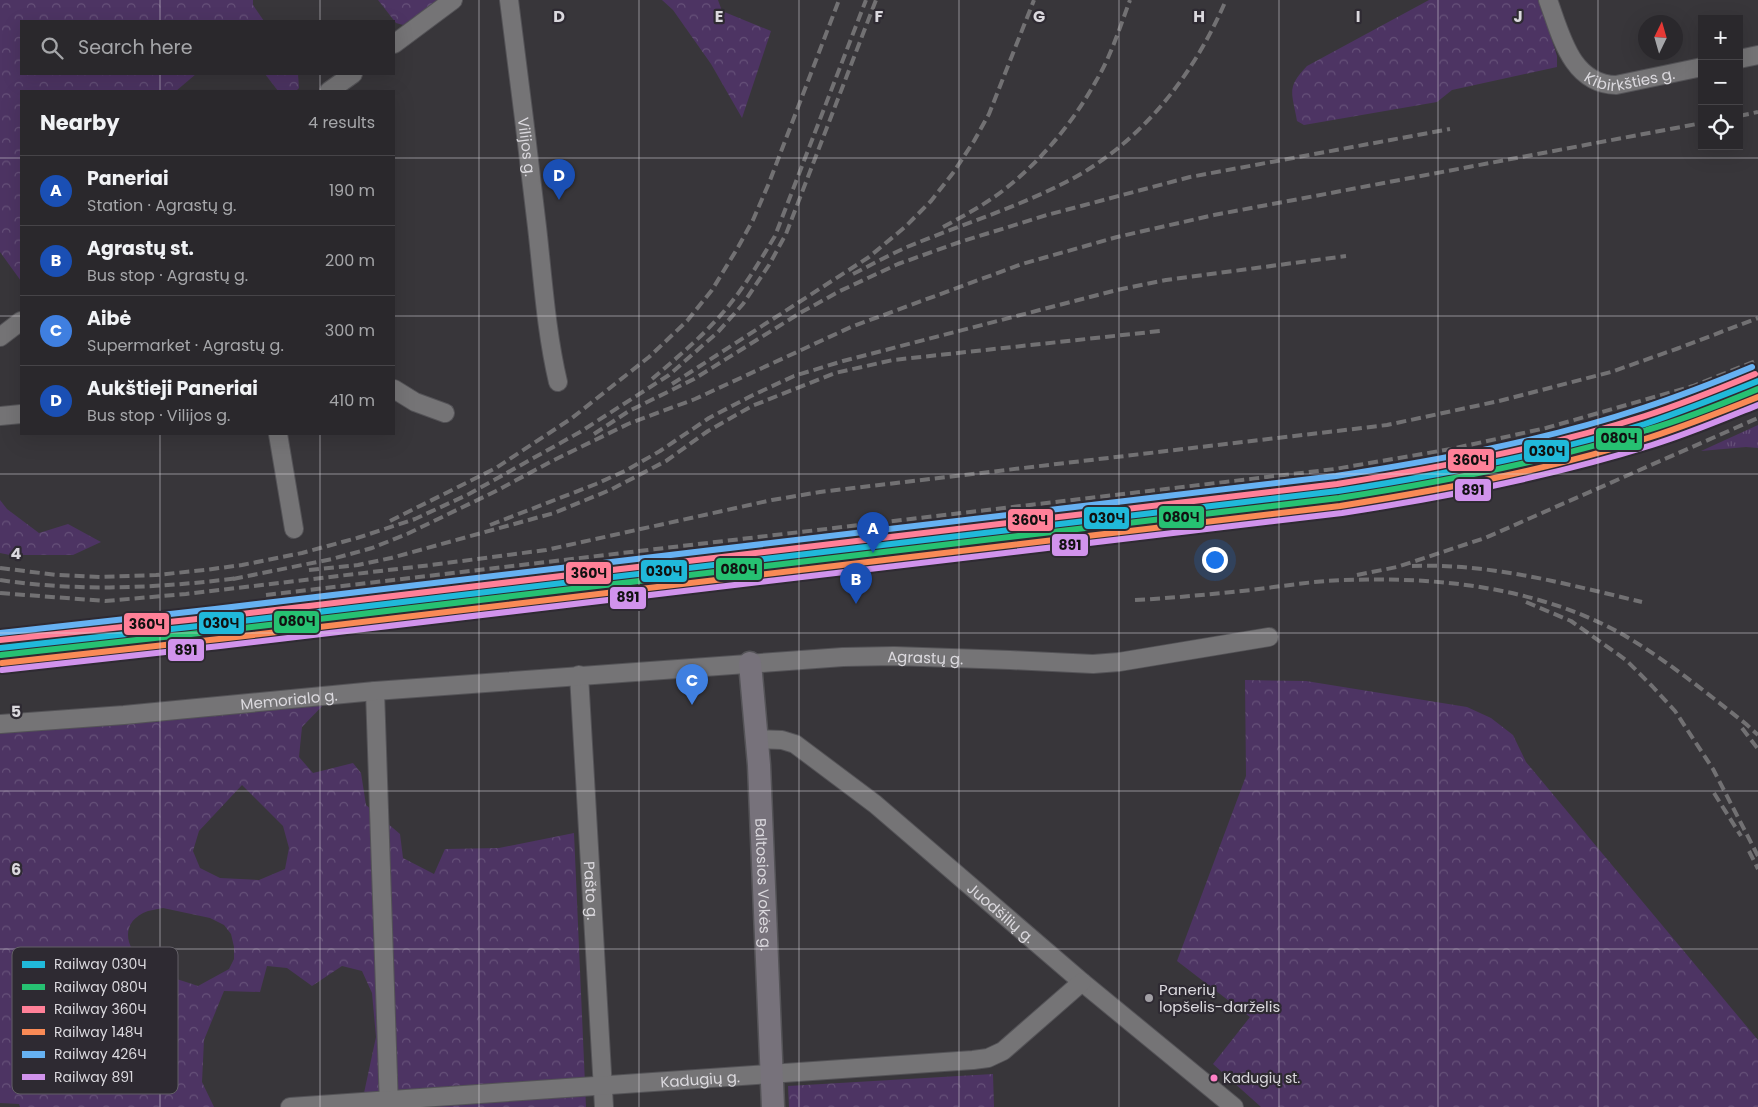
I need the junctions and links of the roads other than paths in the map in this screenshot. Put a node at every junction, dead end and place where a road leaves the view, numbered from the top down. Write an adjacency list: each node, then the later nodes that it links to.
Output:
1 (453, 0): 4 (street)
2 (509, 0): 12 (street, Vilijos g.)
3 (1548, 0): 7 (street, Kibirkšties g.)
4 (395, 43)
5 (1758, 55): 6 (street)
6 (1743, 58)
7 (1698, 68)
8 (351, 81): 9 (street)
9 (331, 90)
10 (20, 322): 11 (street)
11 (0, 337)
12 (558, 382)
13 (395, 390): 14 (street)
14 (445, 412)
15 (20, 414): 16 (street)
16 (0, 416)
17 (278, 435): 18 (street)
18 (294, 529)
19 (1269, 637): 20 (street, Agrastų g.)
20 (750, 663): 21 (street, Agrastų g.); 24 (main road, Baltosios Vokės g.)
21 (579, 675): 22 (street, Memorialo g.); 27 (street, Pašto g.)
22 (375, 691): 23 (street, Memorialo g.); 28 (street)
23 (0, 724)
24 (758, 739): 25 (street, Juodšilių g.); 26 (main road, Baltosios Vokės g.)
25 (1082, 982): 26 (street, Kadugių g.); 32 (street, Juodšilių g.)
26 (772, 1073): 27 (street, Kadugių g.); 31 (main road, Baltosios Vokės g.)
27 (603, 1086): 28 (street, Kadugių g.); 30 (street, Pašto g.)
28 (389, 1104): 29 (street, Kadugių g.)
29 (290, 1107)
30 (604, 1107)
31 (773, 1107)
32 (1234, 1107)

